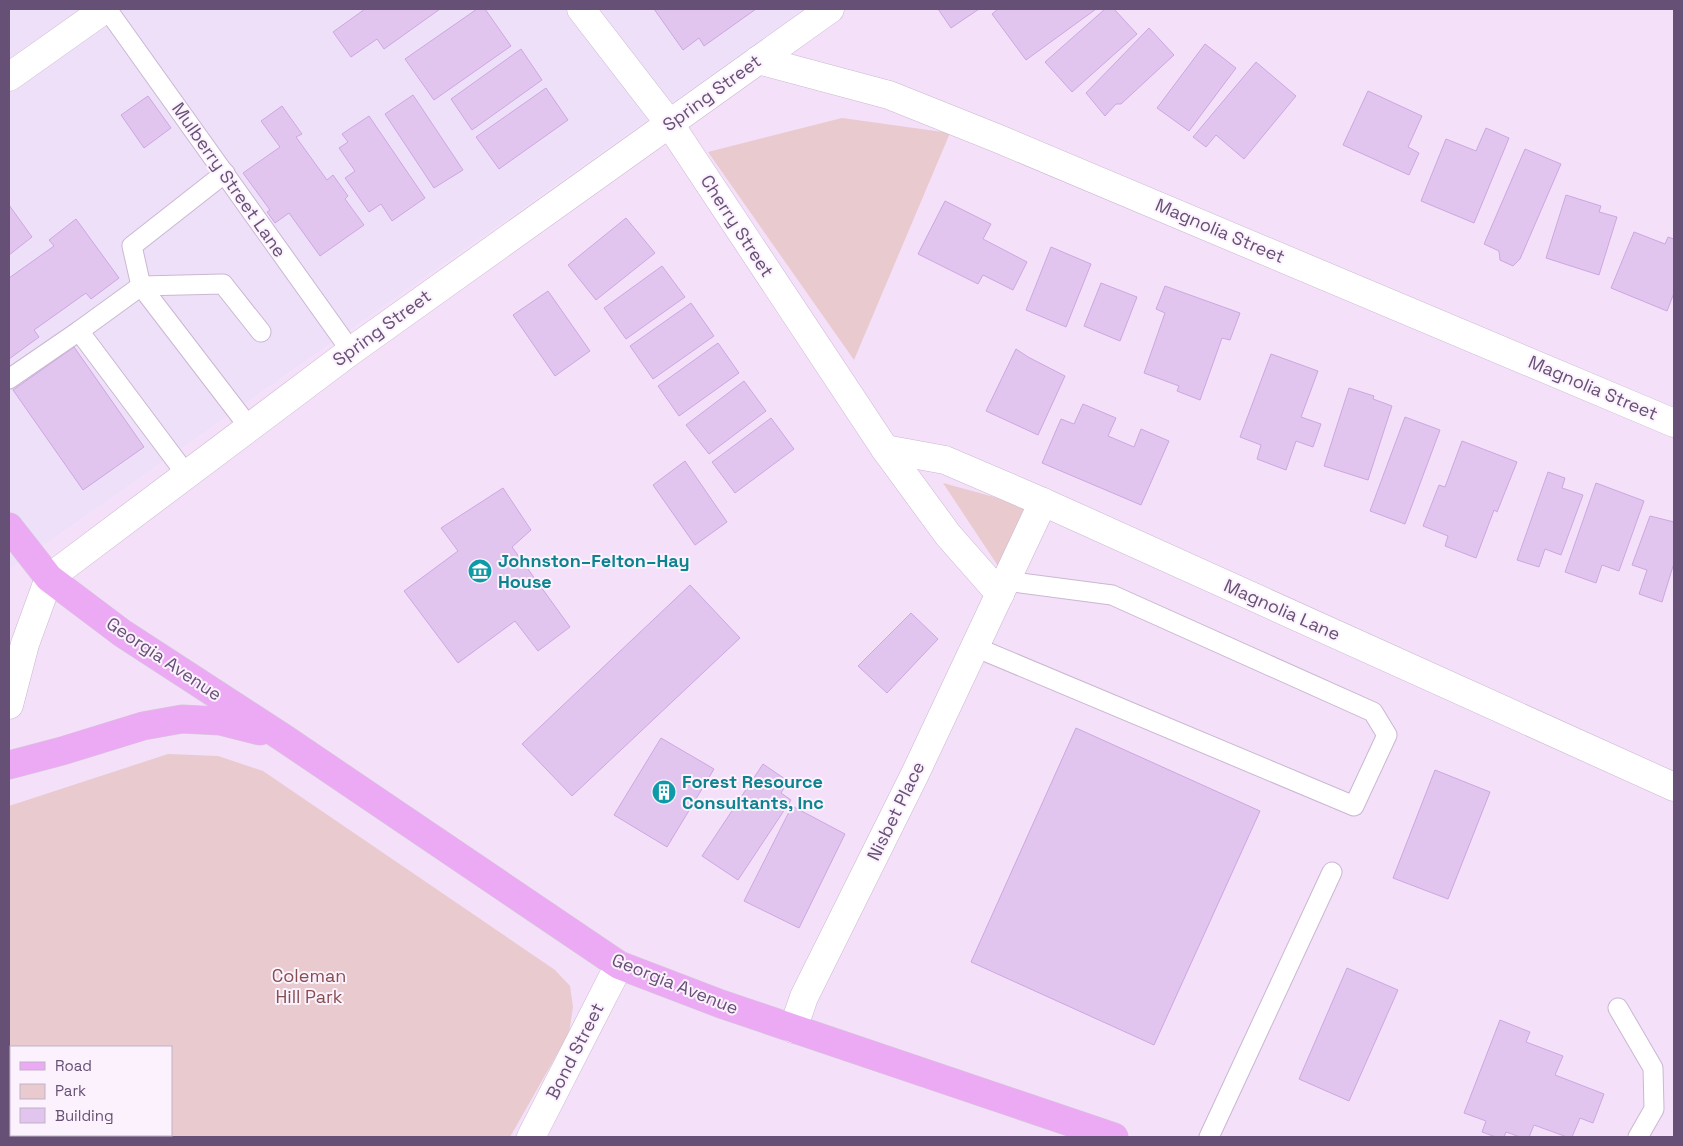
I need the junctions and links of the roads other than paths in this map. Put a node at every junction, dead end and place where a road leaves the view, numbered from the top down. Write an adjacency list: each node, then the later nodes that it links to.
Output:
1 (106, 9): 5 (street); 7 (lane, Mulberry Street Lane)
2 (581, 9): 6 (street, Cherry Street)
3 (830, 9): 4 (street, Spring Street)
4 (758, 60): 6 (street, Spring Street); 13 (street, Magnolia Street)
5 (9, 76)
6 (670, 123): 11 (street, Spring Street); 15 (street, Cherry Street)
7 (224, 173): 8 (lane); 11 (lane, Mulberry Street Lane)
8 (142, 286): 9 (lane); 10 (lane); 14 (lane)
9 (79, 331): 12 (lane); 16 (lane)
10 (262, 332)
11 (351, 351): 14 (street, Spring Street)
12 (9, 379)
13 (1674, 423)
14 (249, 427): 16 (street, Spring Street)
15 (885, 449): 17 (street, Magnolia Lane); 20 (street)
16 (186, 474): 19 (street, Spring Street)
17 (1043, 502): 20 (street, Nisbet Place); 25 (street, Magnolia Lane)
18 (9, 527): 19 (main road, Georgia Avenue)
19 (49, 578): 22 (street); 23 (main road, Georgia Avenue)
20 (1003, 587): 21 (street, Nisbet Place); 21 (lane)
21 (975, 647): 29 (street, Nisbet Place)
22 (9, 705)
23 (282, 737): 24 (main road, Georgia Avenue); 27 (main road, Georgia Avenue)
24 (9, 765)
25 (1674, 787)
26 (1332, 872): 32 (lane)
27 (619, 965): 29 (main road, Georgia Avenue); 30 (street, Bond Street)
28 (1618, 1008): 33 (lane)
29 (793, 1028): 31 (main road, Georgia Avenue)
30 (530, 1137)
31 (1114, 1137)
32 (1209, 1137)
33 (1638, 1137)

